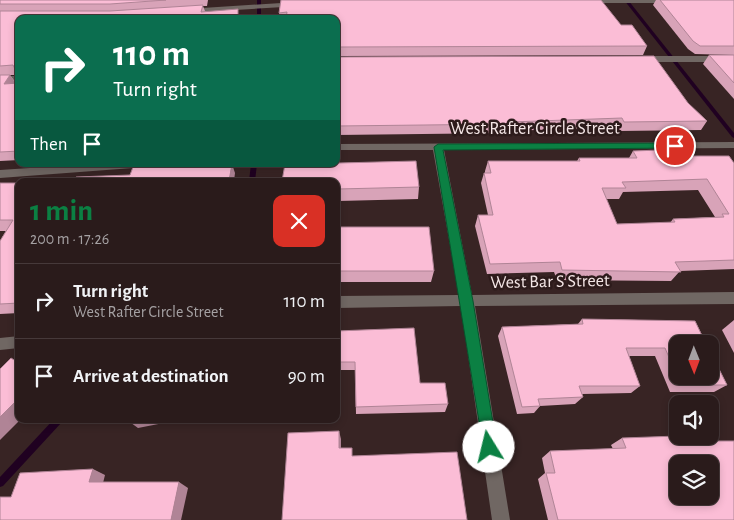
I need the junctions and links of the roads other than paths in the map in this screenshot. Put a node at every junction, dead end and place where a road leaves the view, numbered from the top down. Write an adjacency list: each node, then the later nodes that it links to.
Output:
1 (684, 0): 2 (street)
2 (575, 1)
3 (307, 4): 4 (street)
4 (180, 11)
5 (634, 59): 6 (street)
6 (734, 59)
7 (0, 79): 8 (street)
8 (15, 79)
9 (734, 145): 11 (street, West Rafter Circle Street)
10 (340, 147): 11 (street, West Rafter Circle Street)
11 (438, 147): 15 (street)
12 (93, 167): 13 (street)
13 (0, 174)
14 (734, 298): 15 (street, West Bar S Street)
15 (466, 301): 16 (street, West Bar S Street); 19 (street)
16 (340, 302)
17 (15, 342): 18 (street)
18 (0, 344)
19 (501, 520)

